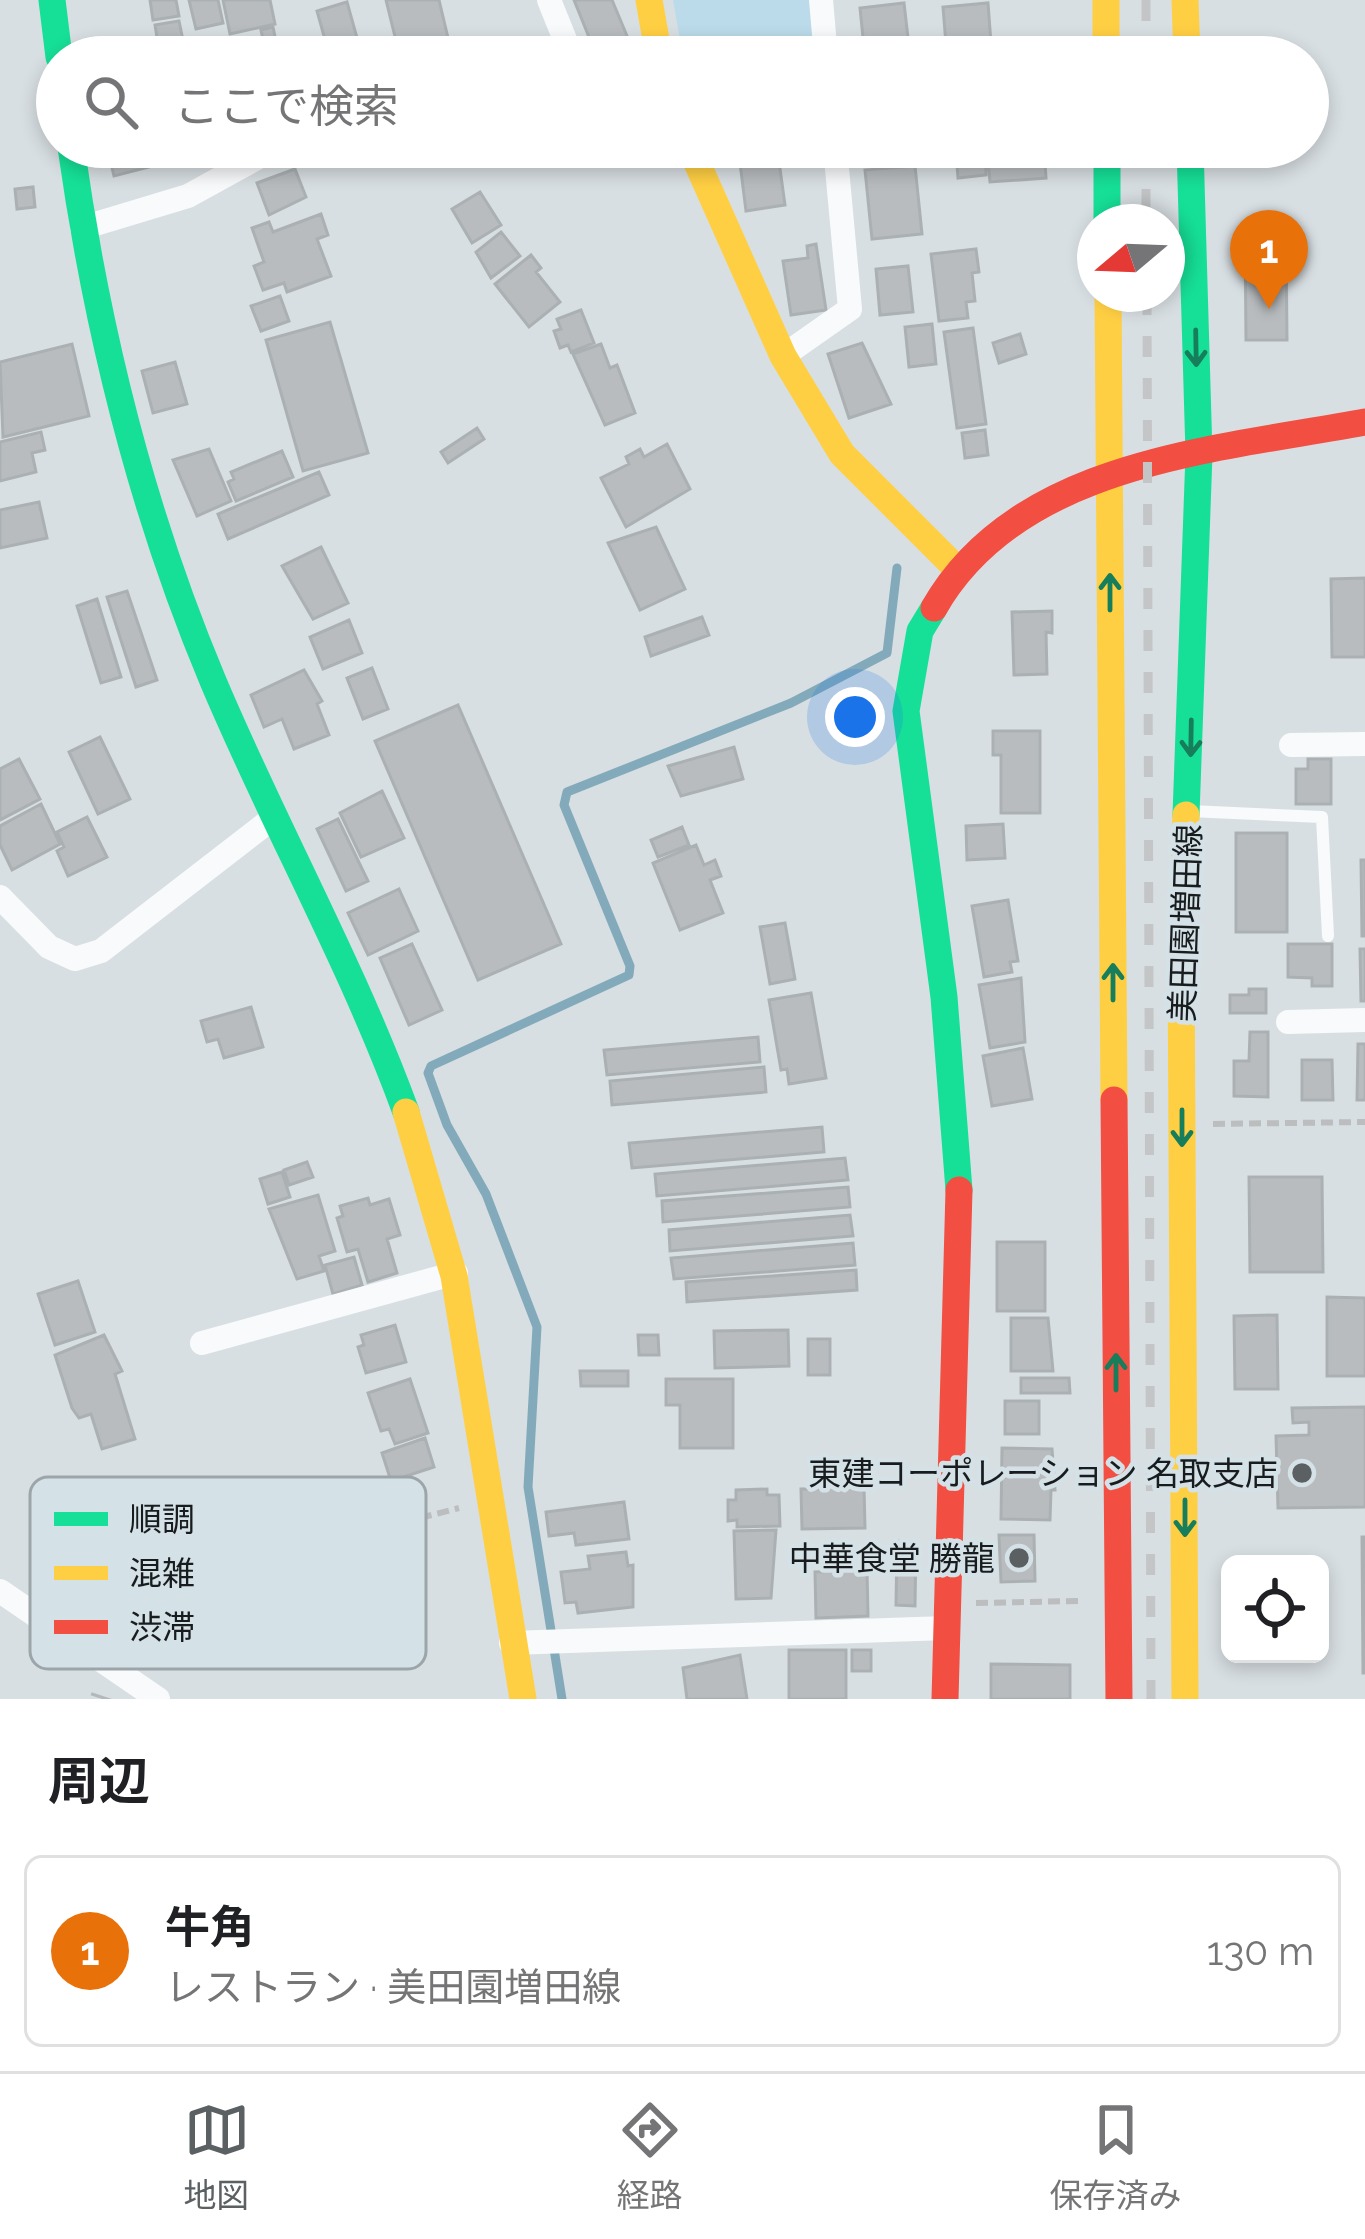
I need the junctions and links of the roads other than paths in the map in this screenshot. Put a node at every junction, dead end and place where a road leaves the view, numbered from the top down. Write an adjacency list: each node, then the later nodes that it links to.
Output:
1 (52, 0): 7 (street)
2 (549, 0): 8 (street)
3 (650, 0): 9 (street)
4 (821, 0): 10 (street)
5 (1106, 0): 11 (street)
6 (1185, 0): 12 (street)
7 (56, 36)
8 (564, 36)
9 (656, 36)
10 (824, 36)
11 (1106, 36)
12 (1186, 36)
13 (73, 168): 20 (street)
14 (239, 168): 20 (street)
15 (699, 168): 22 (street)
16 (837, 168): 22 (street)
17 (1107, 168): 19 (street)
18 (1191, 168): 24 (street, 美田園増田線, one-way to 24)
19 (1107, 204)
20 (82, 228): 30 (street)
21 (1108, 312): 25 (street, 美田園増田線)
22 (783, 356): 26 (street)
23 (1365, 422): 24 (street)
24 (1198, 454): 25 (street); 29 (street, 美田園増田線, one-way to 29)
25 (1109, 479): 26 (street); 47 (street, 美田園増田線, one-way to 25)
26 (954, 566): 39 (street)
27 (1365, 744): 28 (street)
28 (1291, 745)
29 (1189, 811): 32 (lane); 48 (street, 美田園増田線, one-way to 48)
30 (273, 818): 31 (street); 35 (street)
31 (0, 897)
32 (1328, 936)
33 (1365, 1020): 34 (street)
34 (1288, 1022)
35 (456, 1273): 36 (street); 40 (street)
36 (202, 1342)
37 (0, 1592): 38 (street)
38 (30, 1610)
39 (948, 1616): 40 (street); 46 (street)
40 (524, 1643): 45 (street)
41 (114, 1669): 42 (street)
42 (118, 1672): 43 (street); 44 (street)
43 (104, 1696)
44 (158, 1699)
45 (523, 1699)
46 (945, 1699)
47 (1120, 1699)
48 (1185, 1699)

